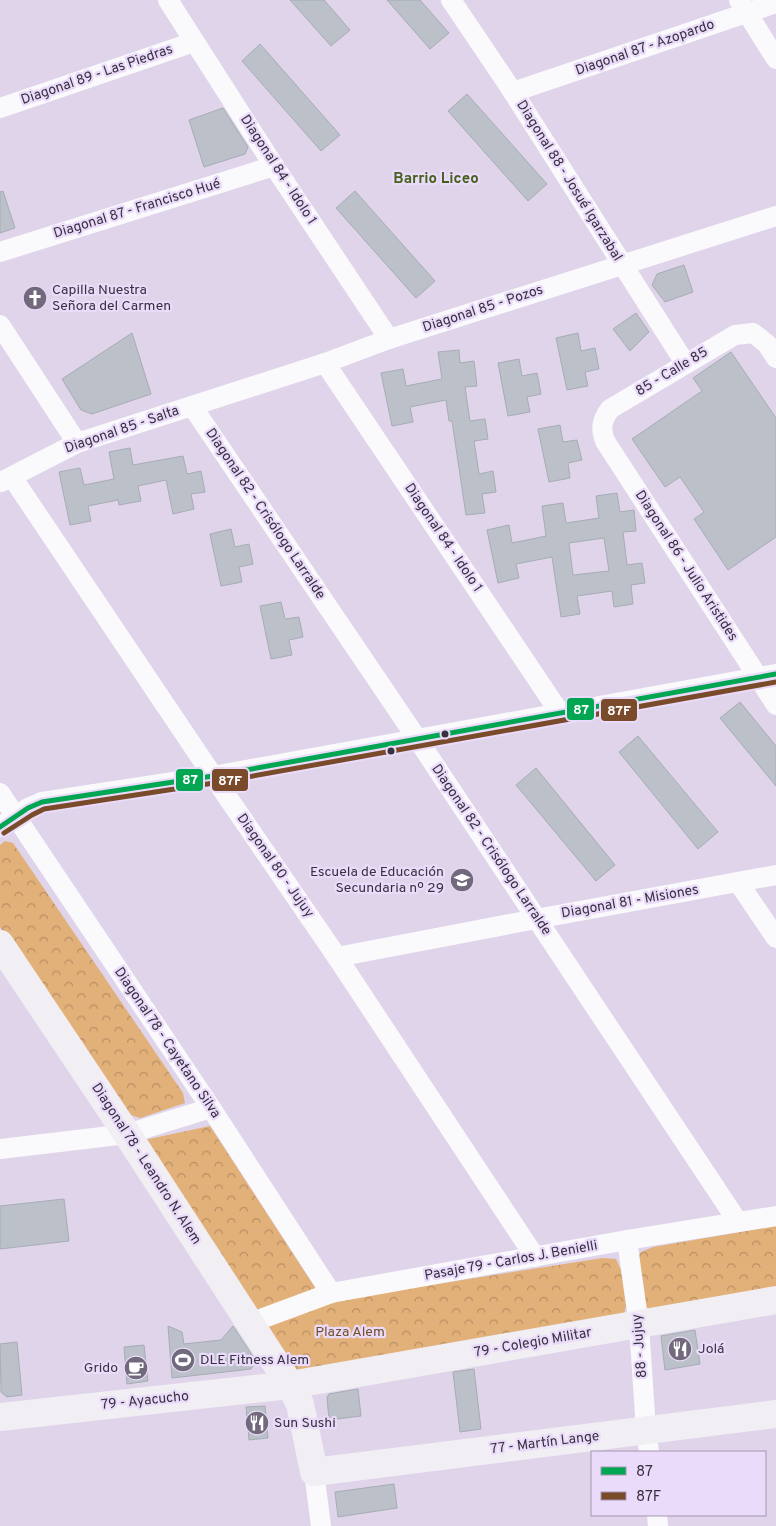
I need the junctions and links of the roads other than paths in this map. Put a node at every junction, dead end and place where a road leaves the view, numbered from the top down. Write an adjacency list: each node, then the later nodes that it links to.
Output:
1 (168, 0): 5 (street, Diagonal 84 - Idolo 1)
2 (452, 0): 7 (street, Diagonal 88 - Josué Igarzabal)
3 (776, 4): 4 (street, Diagonal 87 - Azopardo)
4 (743, 6): 6 (street); 7 (street, Diagonal 87 - Azopardo)
5 (194, 42): 8 (street, Diagonal 89 - Las Piedras); 9 (street, Diagonal 84 - Idolo 1)
6 (776, 59)
7 (513, 92): 12 (street, Diagonal 88 - Josué Igarzabal)
8 (0, 108)
9 (274, 166): 11 (street, Diagonal 87 - Francisco Hué); 14 (street, Diagonal 84 - Idolo 1)
10 (776, 216): 12 (street, Diagonal 85 - Pozos)
11 (0, 252)
12 (622, 265): 14 (street, Diagonal 85 - Pozos); 17 (street, Diagonal 88 - Josué Igarzabal)
13 (0, 325): 20 (street)
14 (389, 339): 16 (street, Diagonal 85 - Pozos)
15 (776, 358): 17 (street, 85 - Calle 85)
16 (325, 363): 18 (street, Diagonal 85 - Pozos); 24 (street, Diagonal 84 - Idolo 1)
17 (685, 363): 19 (street, 85 - Calle 85)
18 (192, 406): 20 (street, Diagonal 85 - Salta); 25 (street, Diagonal 82 - Crisólogo Larralde)
19 (602, 425): 22 (street, Diagonal 86 - Julio Aristides)
20 (77, 443): 21 (street, Diagonal 85 - Salta)
21 (6, 479): 26 (street, Diagonal 80 - Jujuy)
22 (767, 676): 23 (street, Diagonal 86 - Julio Aristides); 24 (street)
23 (776, 705)
24 (560, 713): 25 (street)
25 (418, 740): 26 (street); 31 (street, Diagonal 82 - Crisólogo Larralde)
26 (212, 776): 28 (street); 34 (street, Diagonal 80 - Jujuy)
27 (0, 793): 28 (street, Diagonal 78 - Cayetano Silva)
28 (7, 821): 35 (street, Diagonal 78 - Cayetano Silva)
29 (776, 875): 30 (street, Diagonal 81 - Misiones)
30 (738, 882): 31 (street, Diagonal 81 - Misiones); 32 (street)
31 (536, 919): 34 (street, Diagonal 81 - Misiones); 39 (street, Diagonal 82 - Crisólogo Larralde)
32 (776, 938)
33 (0, 944): 36 (street, Diagonal 78 - Leandro N. Alem)
34 (337, 957): 41 (street, Diagonal 80 - Jujuy)
35 (211, 1108): 36 (street); 42 (street, Diagonal 78 - Cayetano Silva)
36 (127, 1134): 37 (street); 44 (street, Diagonal 78 - Leandro N. Alem)
37 (0, 1149)
38 (776, 1216): 39 (street, Pasaje 79 - Carlos J. Benielli)
39 (738, 1222): 40 (street, Pasaje 79 - Carlos J. Benielli)
40 (627, 1240): 41 (street, Pasaje 79 - Carlos J. Benielli); 45 (street, 88 - Jujuy)
41 (536, 1258): 42 (street, Pasaje 79 - Carlos J. Benielli)
42 (331, 1293): 44 (street, Pasaje 79 - Carlos J. Benielli)
43 (776, 1300): 45 (street, 79 - Colegio Militar)
44 (250, 1323): 46 (street, Diagonal 78 - Leandro N. Alem)
45 (640, 1325): 46 (street, 79 - Colegio Militar); 49 (street, 88 - Jujuy)
46 (290, 1386): 48 (street, 79 - Ayacucho); 50 (street, Diagonal 78 - Leandro N. Alem)
47 (776, 1414): 49 (street, 77 - Martín Lange)
48 (0, 1418)
49 (647, 1441): 50 (street, 77 - Martín Lange)
50 (314, 1472): 51 (street)
51 (321, 1526)

